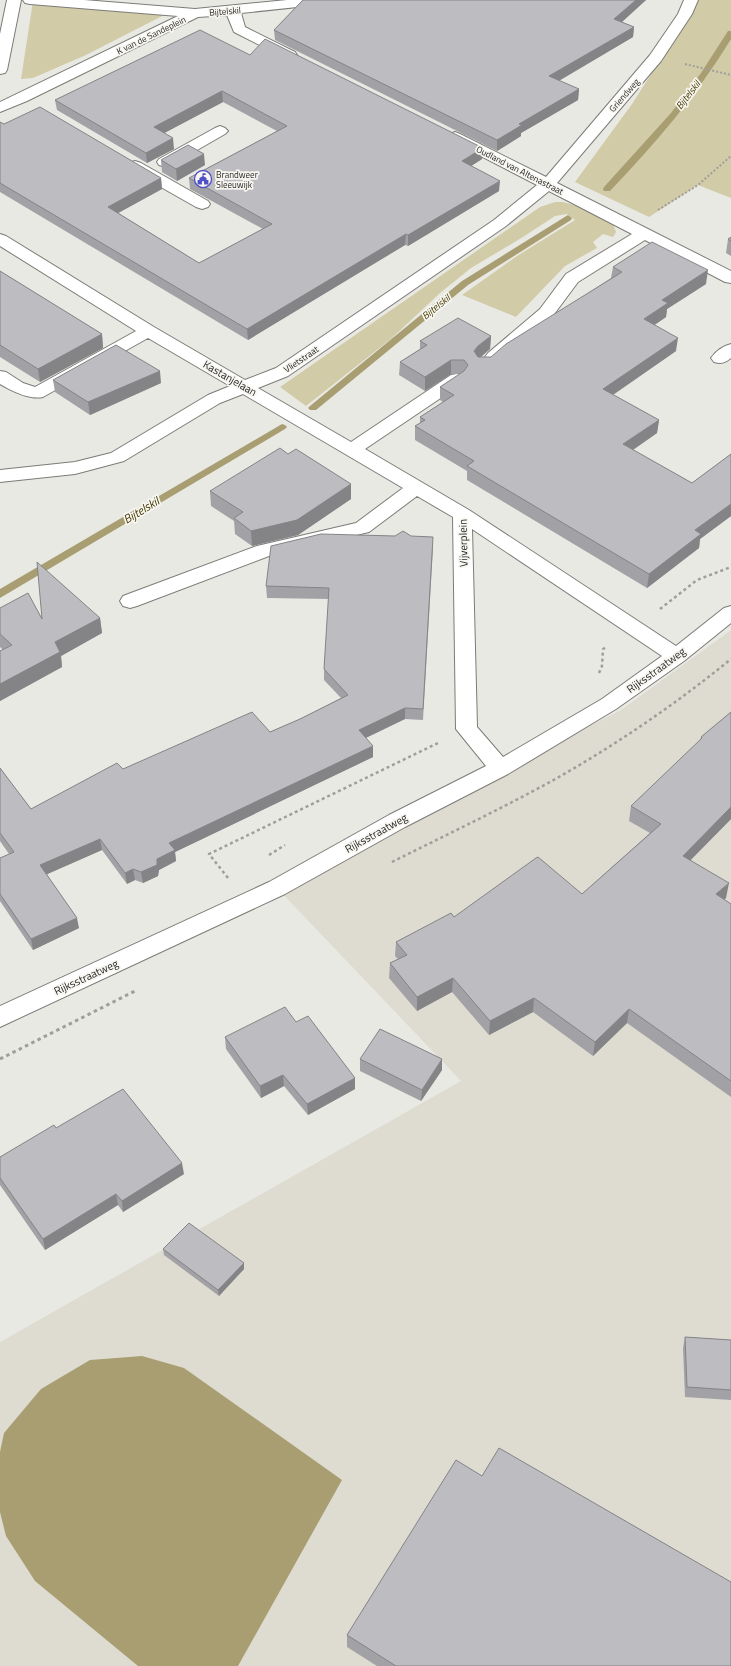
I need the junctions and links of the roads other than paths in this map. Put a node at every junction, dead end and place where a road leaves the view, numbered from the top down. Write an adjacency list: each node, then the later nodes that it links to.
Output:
1 (14, 0): 8 (street)
2 (30, 0): 6 (street, K van de Sandeplein)
3 (326, 0): 5 (street, Bijtelskil)
4 (691, 0): 14 (street, Griendweg)
5 (234, 10): 6 (street, Bijtelskil); 7 (street)
6 (195, 13): 9 (street, K van de Sandeplein)
7 (302, 61)
8 (0, 70)
9 (0, 107)
10 (220, 131): 13 (street)
11 (443, 131): 14 (street, Oudland van Altenastraat)
12 (120, 157): 13 (street)
13 (146, 172): 15 (street)
14 (548, 184): 16 (street, Oudland van Altenastraat); 23 (street, Vlietstraat)
15 (202, 204)
16 (638, 231): 18 (street, Oudland van Altenastraat); 20 (street)
17 (0, 239): 19 (street, Kastanjelaan)
18 (731, 278)
19 (148, 331): 21 (street); 23 (street, Kastanjelaan)
20 (484, 366)
21 (0, 376)
22 (457, 378): 24 (street)
23 (245, 387): 24 (street, Kastanjelaan); 25 (street, Vlietstraat)
24 (352, 450): 26 (street, Kastanjelaan)
25 (0, 476)
26 (415, 488): 27 (street, Kastanjelaan); 28 (street)
27 (462, 514): 30 (street, Vijverplein); 31 (street, Vijverplein)
28 (130, 601)
29 (731, 613): 30 (street, Rijksstraatweg)
30 (676, 656): 31 (street, Rijksstraatweg)
31 (500, 768): 32 (street, Rijksstraatweg)
32 (0, 1017)

